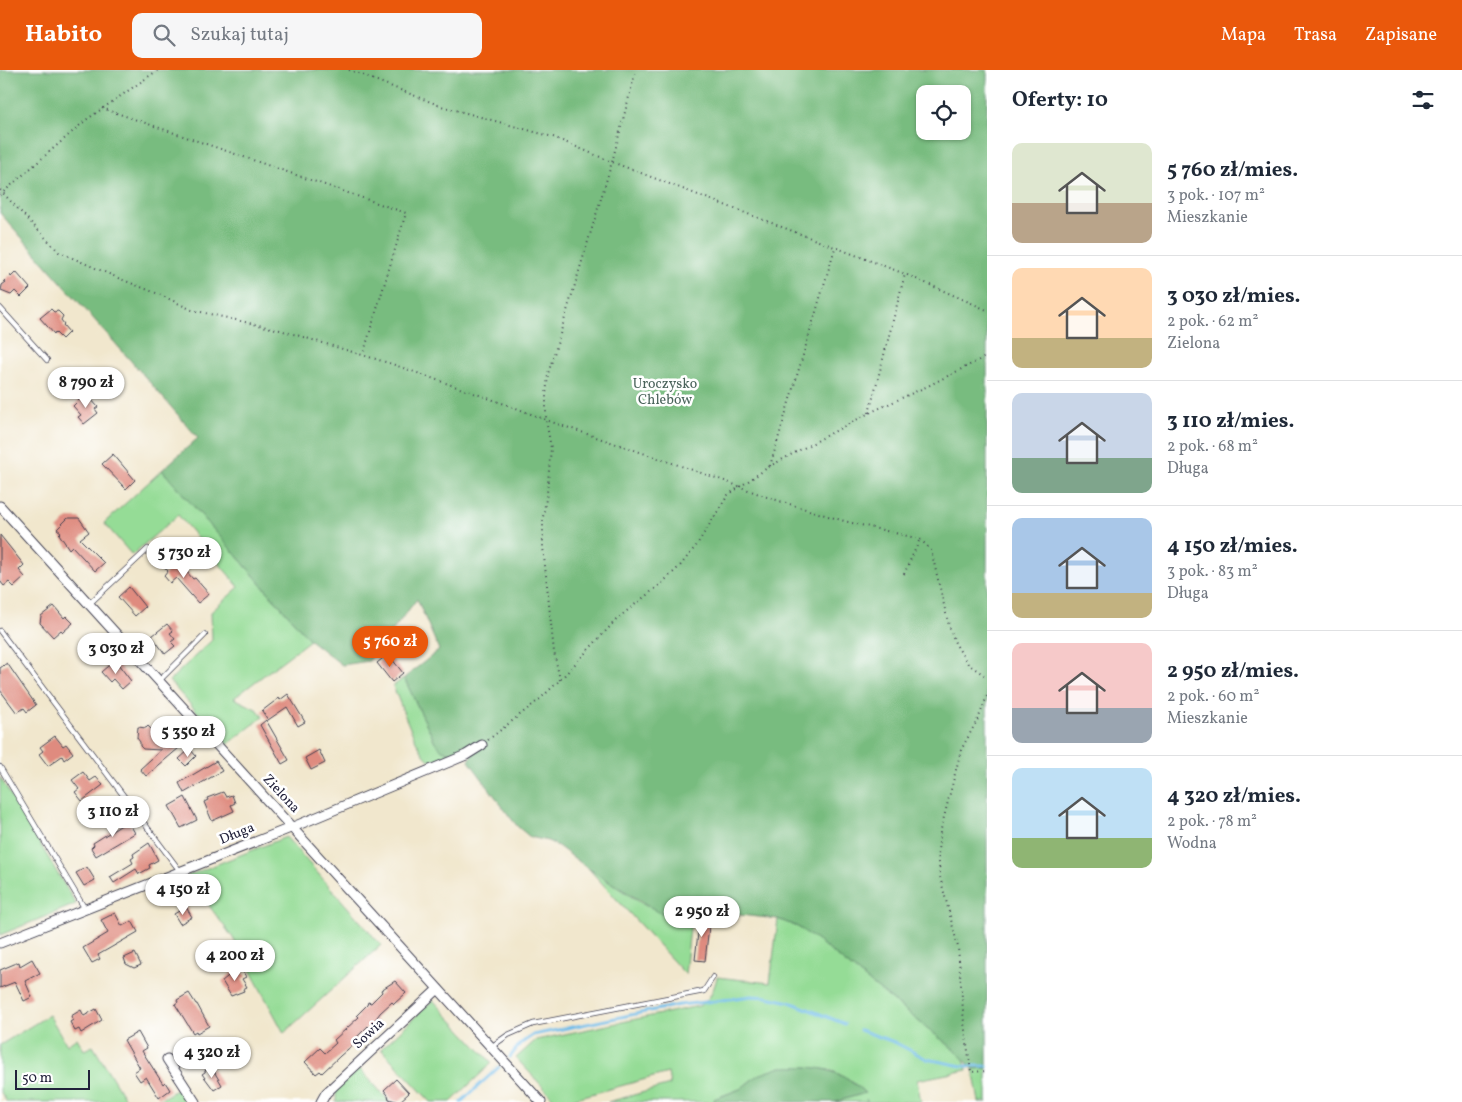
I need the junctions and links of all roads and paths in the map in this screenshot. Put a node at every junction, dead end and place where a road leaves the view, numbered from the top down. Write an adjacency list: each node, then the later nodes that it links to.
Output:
1 (158, 70): 4 (path)
2 (349, 70): 5 (path)
3 (636, 70): 5 (path)
4 (102, 108): 7 (path); 12 (path)
5 (612, 162): 8 (path); 16 (path)
6 (0, 190): 7 (path)
7 (1, 194): 12 (path)
8 (836, 248): 9 (path); 17 (path)
9 (905, 274): 11 (path); 15 (path)
10 (0, 308): 14 (lane)
11 (987, 310)
12 (363, 356): 16 (path)
13 (987, 356): 15 (path)
14 (47, 360)
15 (869, 413): 17 (path)
16 (546, 420): 18 (path); 27 (path)
17 (770, 466): 18 (path)
18 (739, 487): 20 (path); 27 (path)
19 (0, 506): 23 (street, Zielona)
20 (920, 540): 22 (path); 26 (path)
21 (148, 549): 23 (lane)
22 (904, 574)
23 (88, 604): 28 (street, Zielona)
24 (0, 631): 33 (lane)
25 (205, 635): 28 (lane)
26 (987, 677)
27 (560, 680): 30 (path)
28 (158, 681): 32 (street, Zielona)
29 (987, 696): 40 (path)
30 (482, 745): 32 (street, Długa)
31 (0, 767): 34 (lane)
32 (292, 827): 33 (street, Długa); 37 (street, Zielona)
33 (180, 871): 34 (street, Długa)
34 (85, 909): 35 (street, Długa)
35 (0, 943)
36 (713, 977): 38 (lane)
37 (438, 989): 38 (street, Zielona); 42 (street, Sowia)
38 (490, 1046): 43 (street, Zielona)
39 (167, 1059): 41 (street)
40 (987, 1071)
41 (194, 1102)
42 (321, 1102)
43 (541, 1102)

